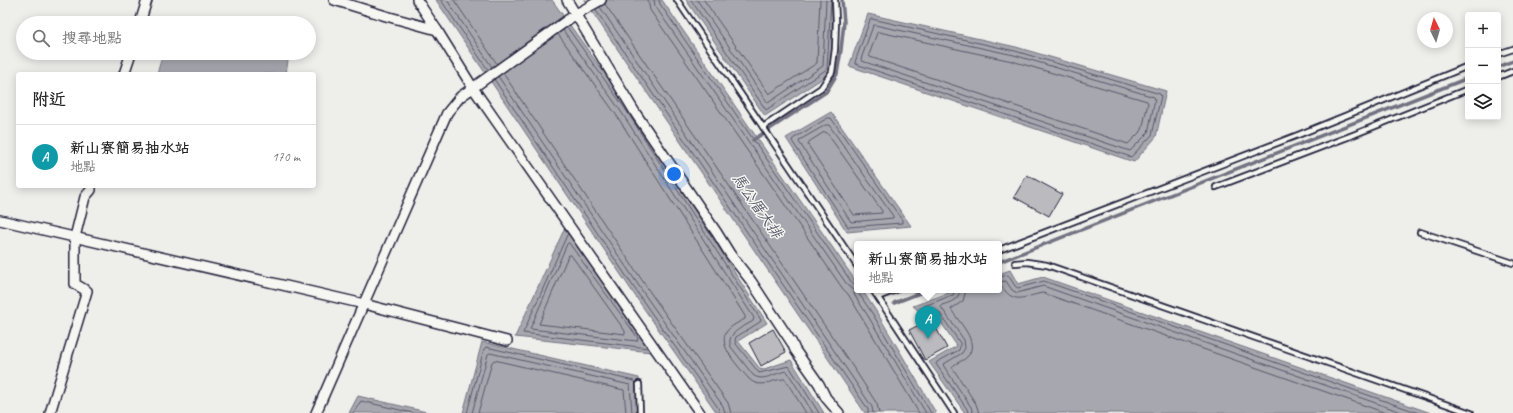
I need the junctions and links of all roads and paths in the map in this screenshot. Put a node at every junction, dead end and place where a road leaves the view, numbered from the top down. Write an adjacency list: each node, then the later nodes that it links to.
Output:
1 (148, 0): 9 (street)
2 (334, 0): 10 (street)
3 (416, 0): 10 (street)
4 (567, 0): 8 (street)
5 (601, 0): 8 (street)
6 (677, 0): 20 (lane)
7 (835, 0): 20 (lane)
8 (576, 14): 18 (street); 40 (street)
9 (142, 16)
10 (437, 30): 18 (street)
11 (1513, 49): 12 (lane)
12 (1501, 53)
13 (129, 60): 16 (street)
14 (1465, 67): 26 (lane)
15 (1513, 71): 17 (lane)
16 (125, 72)
17 (1501, 76)
18 (473, 88): 33 (street); 39 (street)
19 (1465, 90): 21 (lane)
20 (763, 127): 27 (lane)
21 (1216, 187)
22 (91, 188): 25 (street)
23 (0, 220): 25 (street)
24 (1420, 232): 29 (lane)
25 (75, 237): 33 (street); 36 (street)
26 (1002, 249)
27 (854, 262)
28 (1015, 263): 42 (lane)
29 (1513, 263)
30 (875, 293): 32 (lane)
31 (889, 293): 32 (lane)
32 (878, 298): 41 (lane)
33 (364, 304): 34 (street); 37 (street)
34 (507, 341)
35 (639, 384): 38 (lane)
36 (50, 413)
37 (316, 413)
38 (640, 413)
39 (700, 413)
40 (839, 413)
41 (954, 413)
42 (1471, 413)

